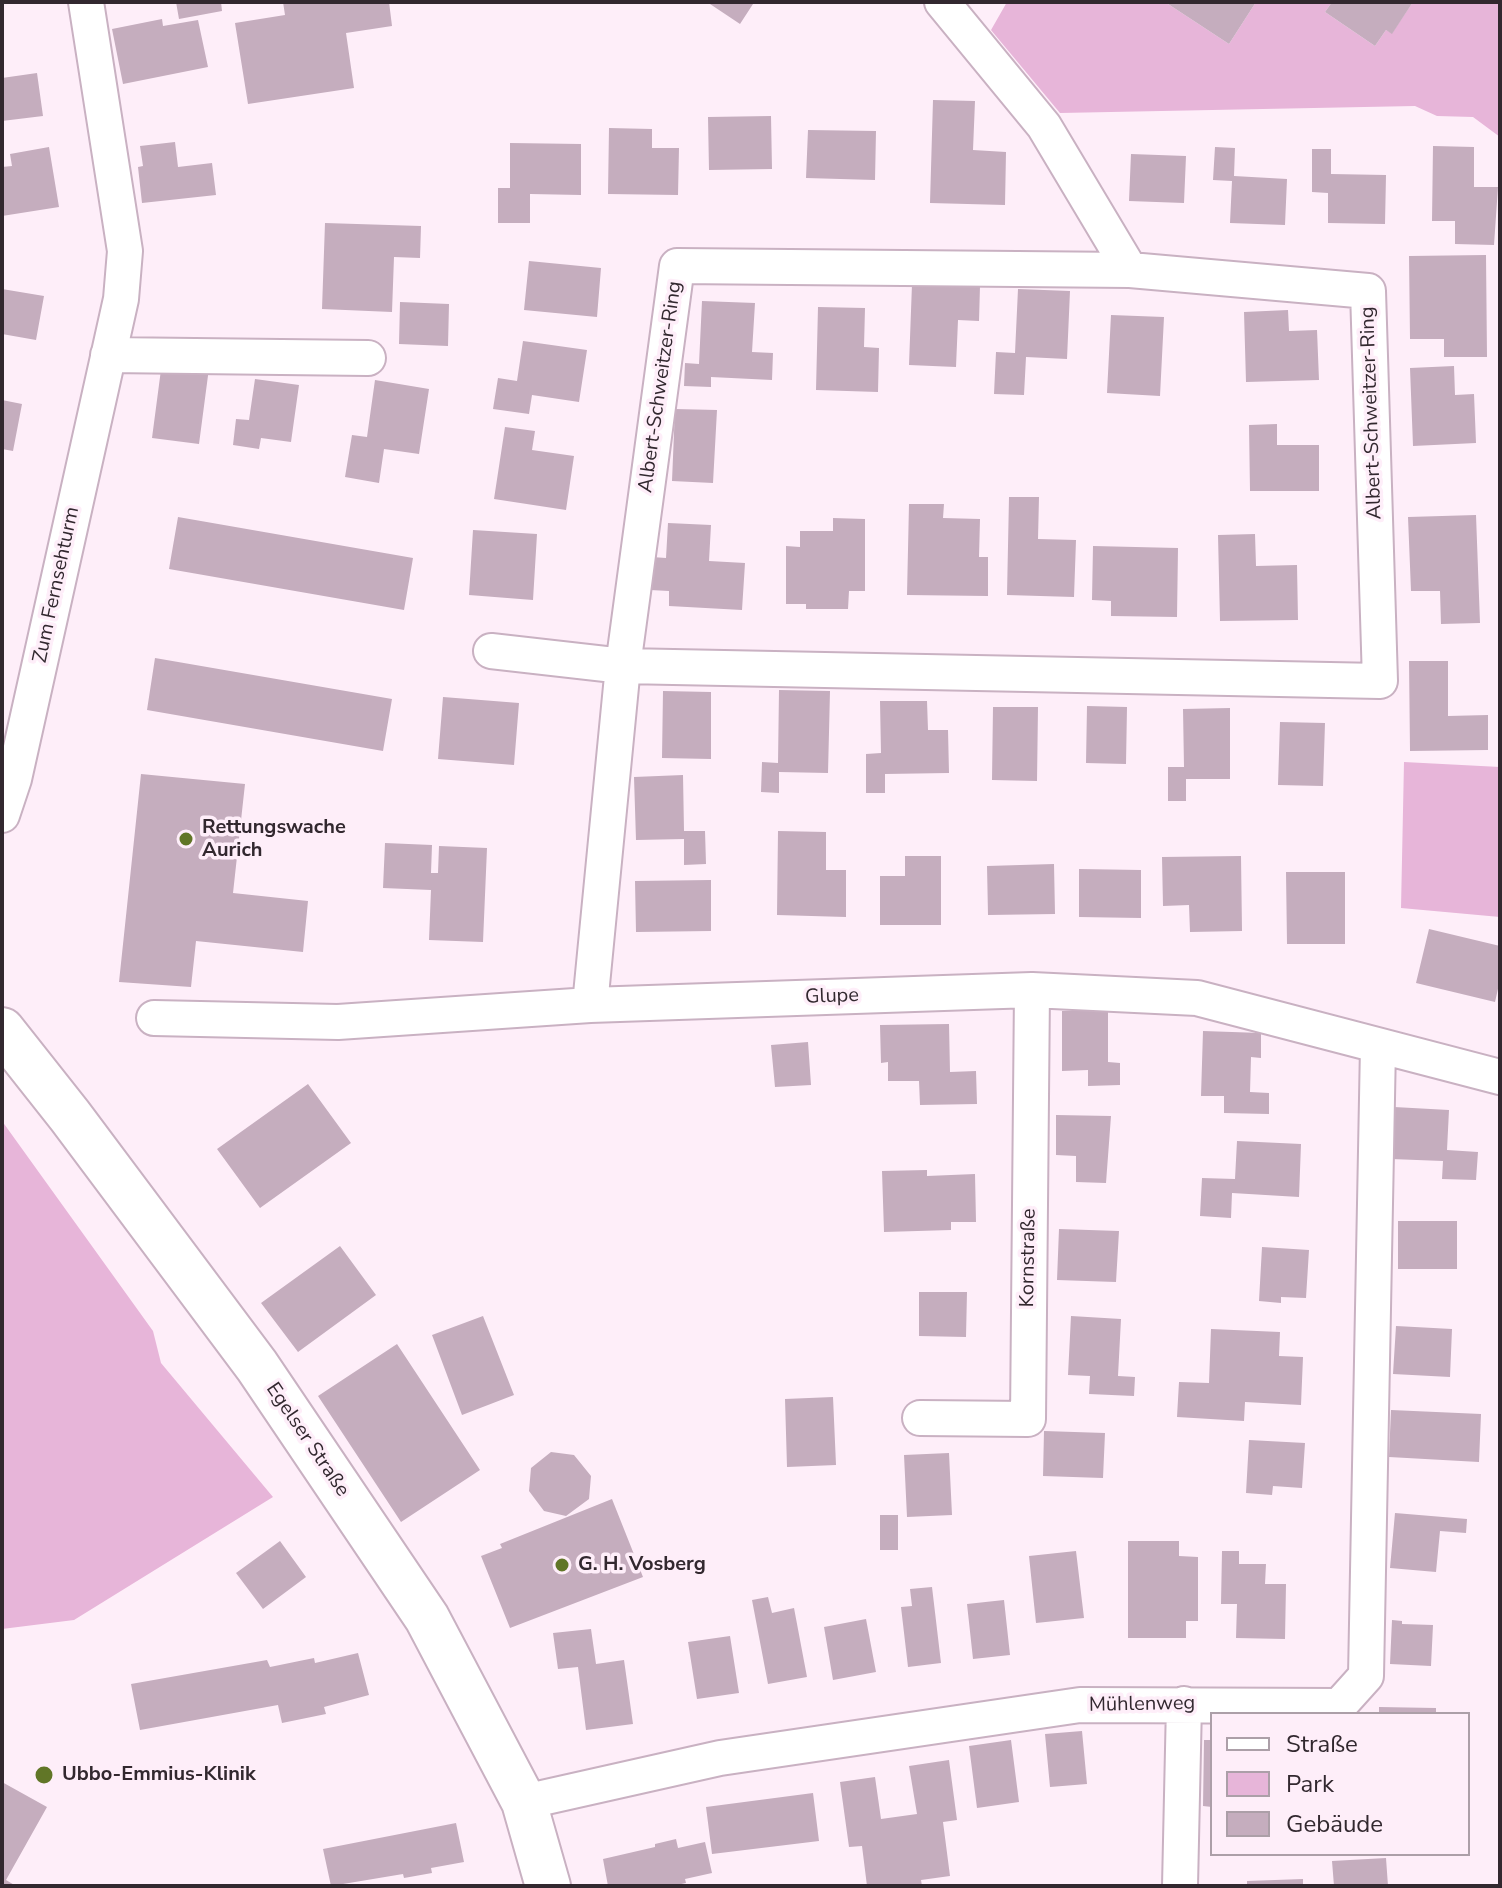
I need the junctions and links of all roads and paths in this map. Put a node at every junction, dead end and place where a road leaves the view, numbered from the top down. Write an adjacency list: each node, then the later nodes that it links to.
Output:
1 (86, 2): 4 (street, Zum Fernsehturm)
2 (942, 2): 3 (street)
3 (1130, 270): 7 (street, Albert-Schweitzer-Ring); 7 (street, Albert-Schweitzer-Ring)
4 (108, 355): 5 (street); 8 (street, Zum Fernsehturm)
5 (368, 358)
6 (491, 651): 7 (street, Albert-Schweitzer-Ring)
7 (623, 666): 10 (street, Albert-Schweitzer-Ring)
8 (2, 815)
9 (1032, 990): 10 (street, Glupe); 13 (street, Glupe); 15 (street, Kornstraße)
10 (590, 1005): 11 (street, Glupe)
11 (154, 1018)
12 (2, 1030): 17 (main road, Egelser Straße)
13 (1378, 1046): 14 (street, Glupe); 16 (street, Mühlenweg)
14 (1500, 1077)
15 (920, 1418)
16 (1184, 1704): 17 (street, Mühlenweg); 19 (street)
17 (524, 1802): 18 (main road, Egelser Straße)
18 (548, 1886)
19 (1180, 1886)

